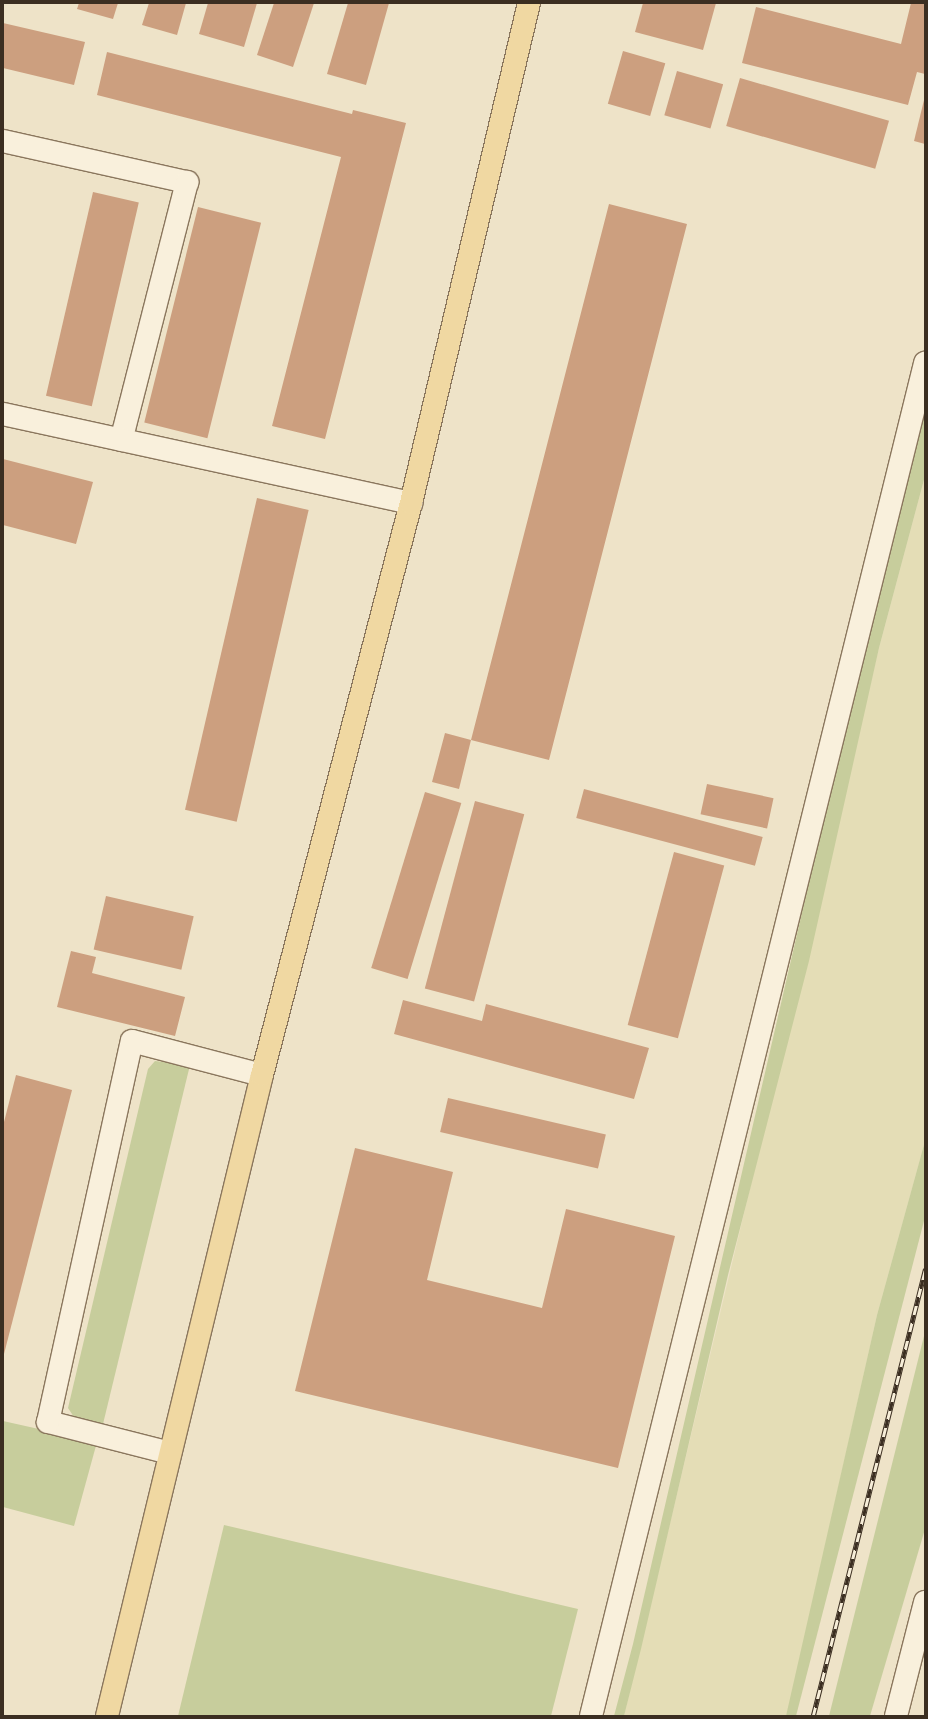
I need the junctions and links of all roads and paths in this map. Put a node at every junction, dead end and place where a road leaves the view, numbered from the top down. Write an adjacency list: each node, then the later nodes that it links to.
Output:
1 (529, 3): 6 (main road)
2 (3, 141): 5 (street)
3 (925, 363): 11 (street)
4 (3, 414): 5 (street)
5 (121, 440): 6 (street)
6 (411, 503): 7 (main road)
7 (262, 1075): 8 (main road); 8 (street)
8 (170, 1453): 10 (main road)
9 (925, 1602): 12 (street)
10 (107, 1716)
11 (591, 1716)
12 (896, 1716)

